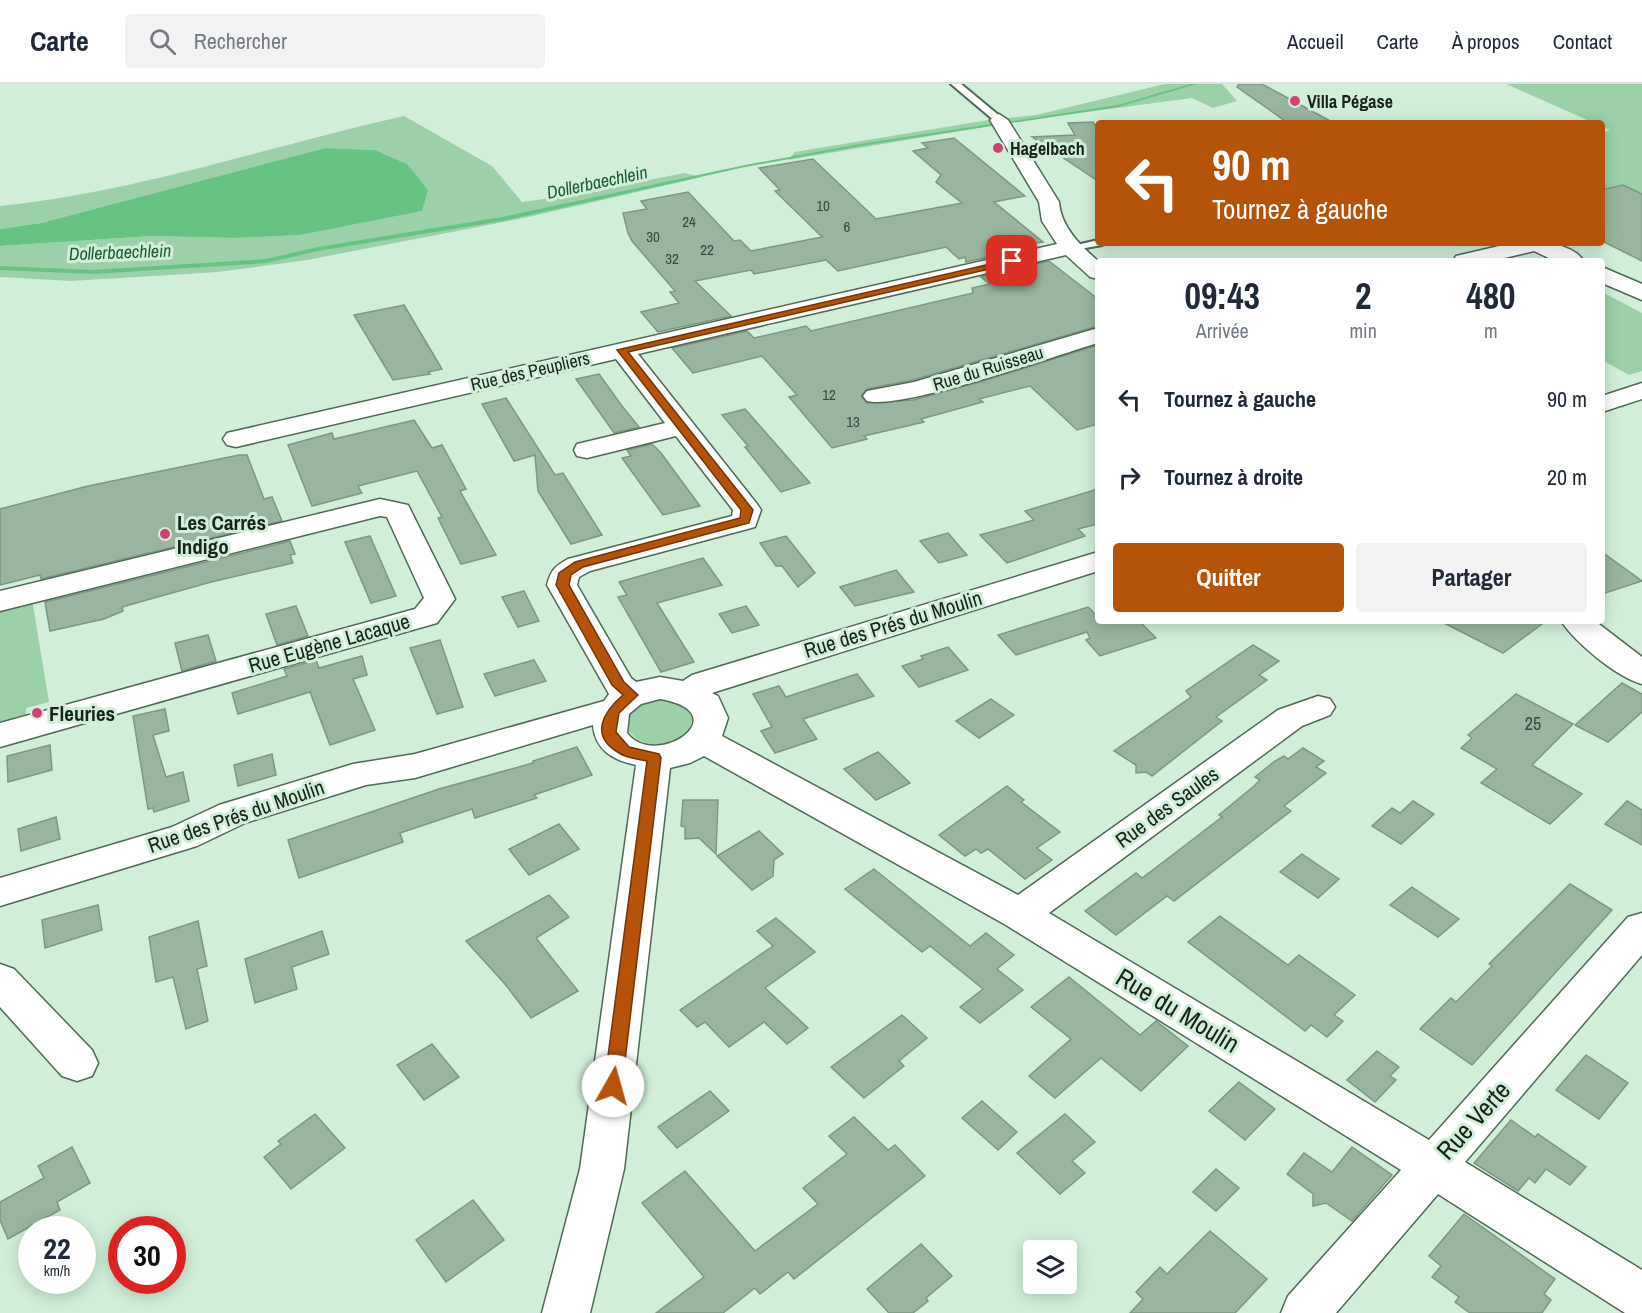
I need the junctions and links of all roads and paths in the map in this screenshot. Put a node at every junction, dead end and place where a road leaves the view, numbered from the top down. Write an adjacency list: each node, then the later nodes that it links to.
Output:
1 (955, 84): 2 (lane)
2 (1001, 124): 6 (street)
3 (1095, 244): 6 (lane)
4 (1527, 246): 7 (street)
5 (1539, 246): 8 (street)
6 (1069, 248): 9 (street); 13 (street, Rue des Peupliers)
7 (1477, 258)
8 (1566, 258)
9 (1095, 270)
10 (1605, 275): 11 (street)
11 (1642, 293)
12 (1095, 336): 15 (street, Rue du Ruisseau)
13 (622, 350): 17 (street); 18 (street, Rue des Peupliers)
14 (1642, 391): 16 (street)
15 (876, 396)
16 (1605, 403)
17 (681, 427): 19 (street); 25 (street)
18 (236, 439)
19 (587, 450)
20 (1095, 562): 24 (street, Rue des Prés du Moulin)
21 (0, 600): 27 (street, Rue Eugène Lacaque)
22 (1580, 624): 23 (street)
23 (1642, 673)
24 (689, 692): 25 (street); 28 (street)
25 (622, 703): 29 (street); 30 (street, Rue des Prés du Moulin)
26 (1318, 707): 31 (street, Rue des Saules)
27 (0, 735)
28 (703, 740): 29 (street); 31 (street, Rue du Moulin)
29 (654, 758): 37 (street)
30 (0, 892)
31 (1020, 914): 35 (street, Rue du Moulin)
32 (1642, 928): 35 (street, Rue Verte)
33 (0, 980): 34 (street)
34 (77, 1063)
35 (1432, 1166): 36 (street, Rue du Moulin); 38 (street, Rue Verte)
36 (1642, 1297)
37 (566, 1313)
38 (1305, 1313)

